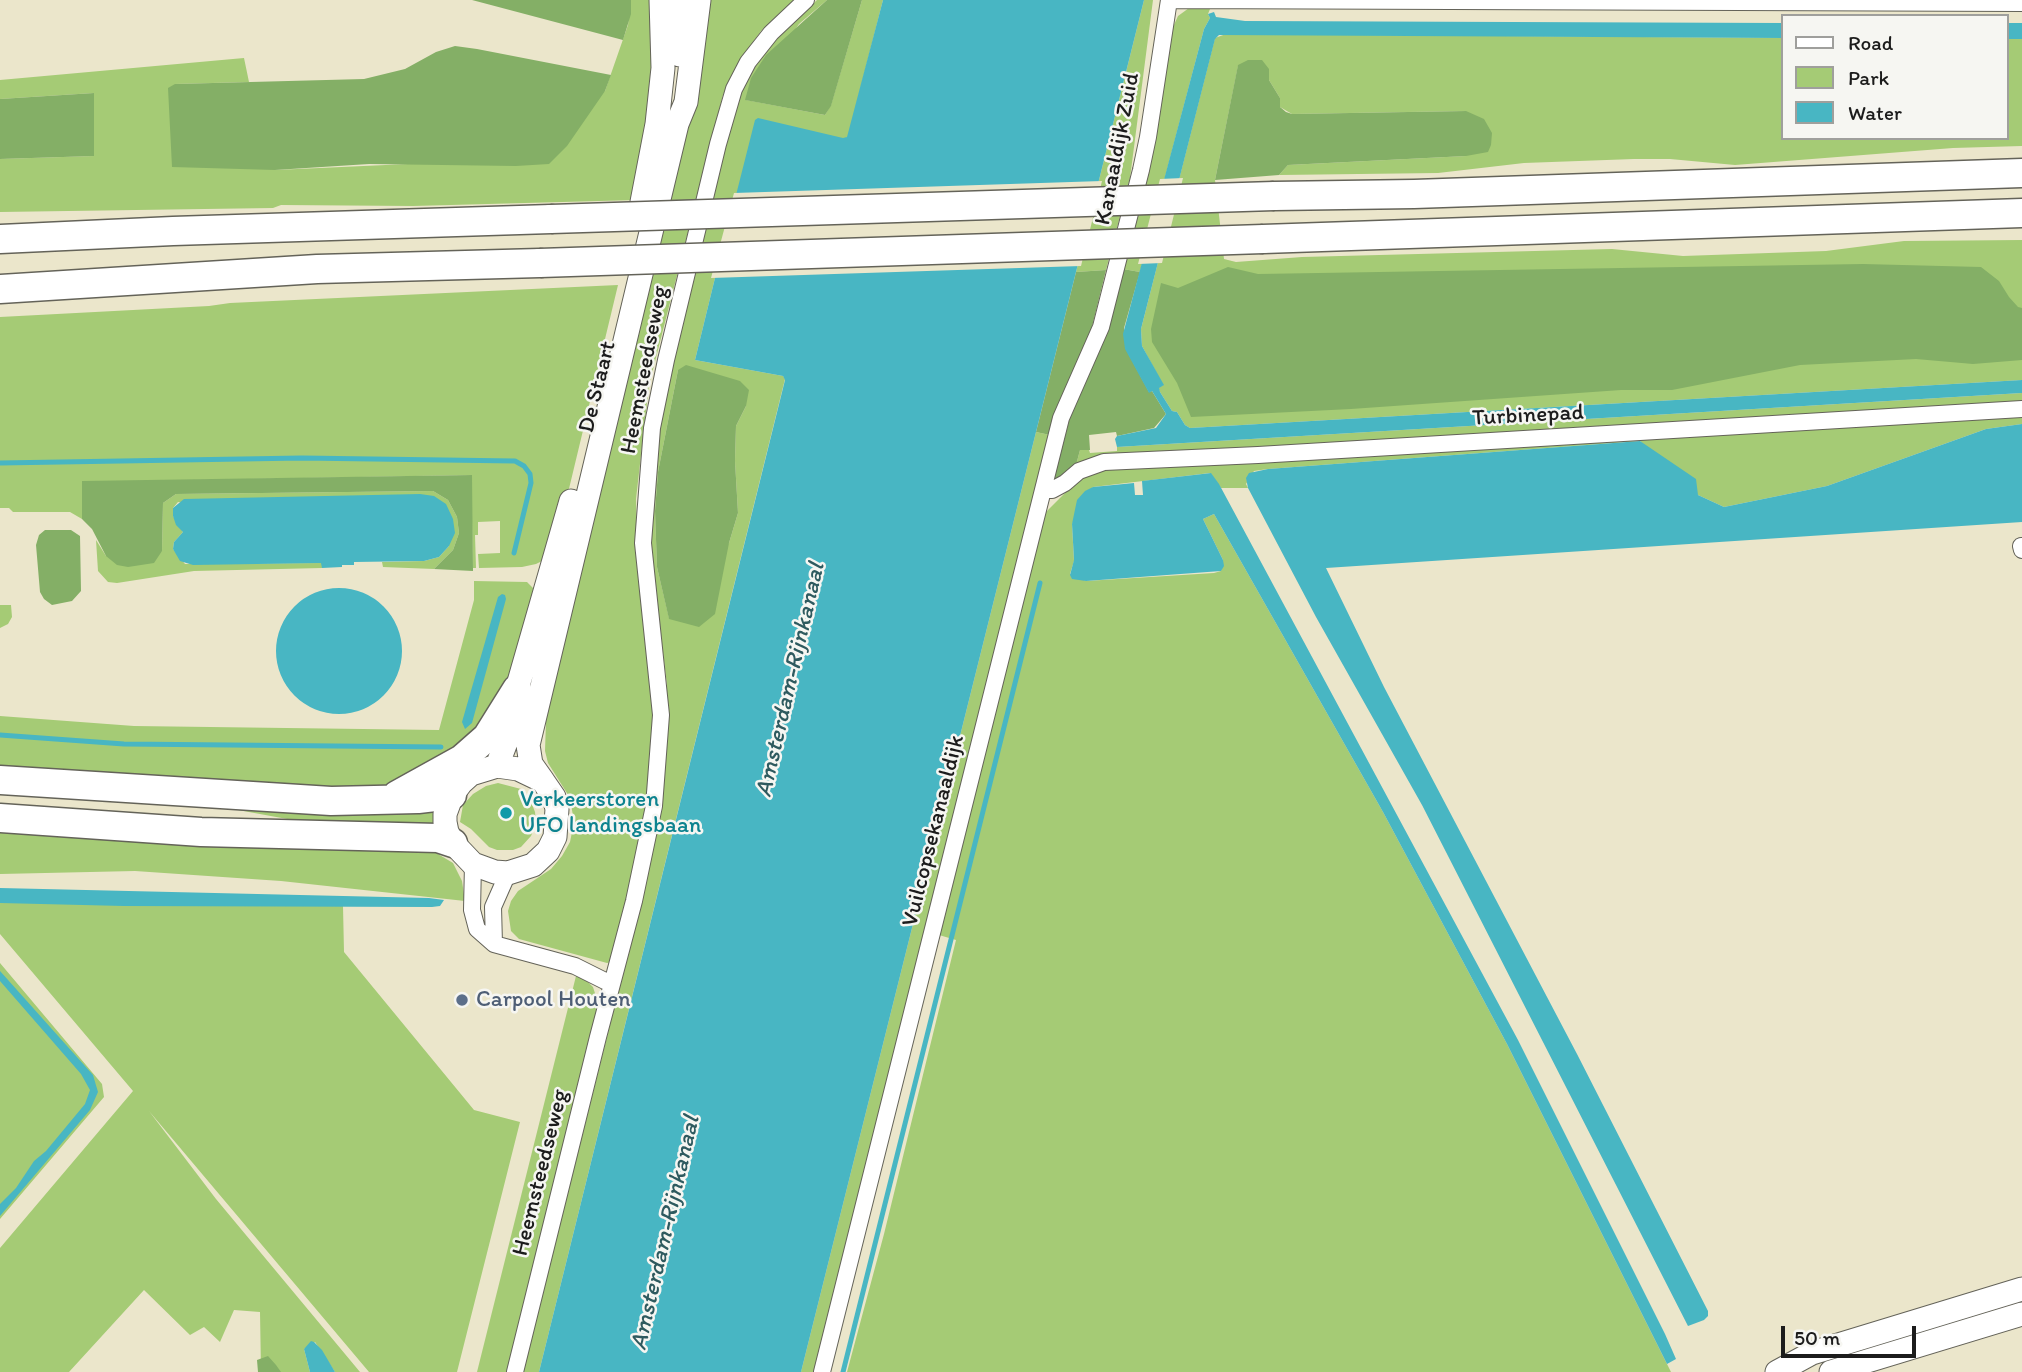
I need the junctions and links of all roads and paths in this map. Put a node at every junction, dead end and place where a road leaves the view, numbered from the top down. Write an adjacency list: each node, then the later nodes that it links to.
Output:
1 (661, 0): 15 (main road, De Staart)
2 (679, 0): 7 (main road, De Staart)
3 (699, 0): 7 (main road, De Staart)
4 (806, 0): 26 (street, Heemsteedseweg)
5 (1169, 0): 6 (street); 12 (street, Kanaaldijk Zuid)
6 (2022, 3)
7 (677, 124): 18 (main road, De Staart)
8 (2022, 173): 10 (highway, bridge)
9 (2022, 214): 11 (highway, bridge)
10 (0, 239)
11 (0, 289)
12 (1106, 307): 14 (street, Vuilcopsekanaaldijk)
13 (2022, 409): 14 (street, Turbinepad)
14 (1044, 489): 30 (street, Vuilcopsekanaaldijk)
15 (517, 689): 16 (main road, De Staart); 20 (highway)
16 (497, 766): 18 (main road); 19 (main road)
17 (0, 780): 20 (highway)
18 (543, 781): 24 (main road)
19 (452, 795): 20 (highway); 22 (main road)
20 (388, 800)
21 (0, 818): 22 (highway)
22 (453, 843): 23 (main road)
23 (473, 864): 24 (main road); 25 (street)
24 (508, 873): 25 (street)
25 (494, 944): 26 (street)
26 (611, 984): 29 (street, Heemsteedseweg)
27 (2022, 1289): 31 (main road)
28 (2022, 1314): 32 (main road)
29 (515, 1372)
30 (822, 1372)
31 (1777, 1372)
32 (1831, 1372)

